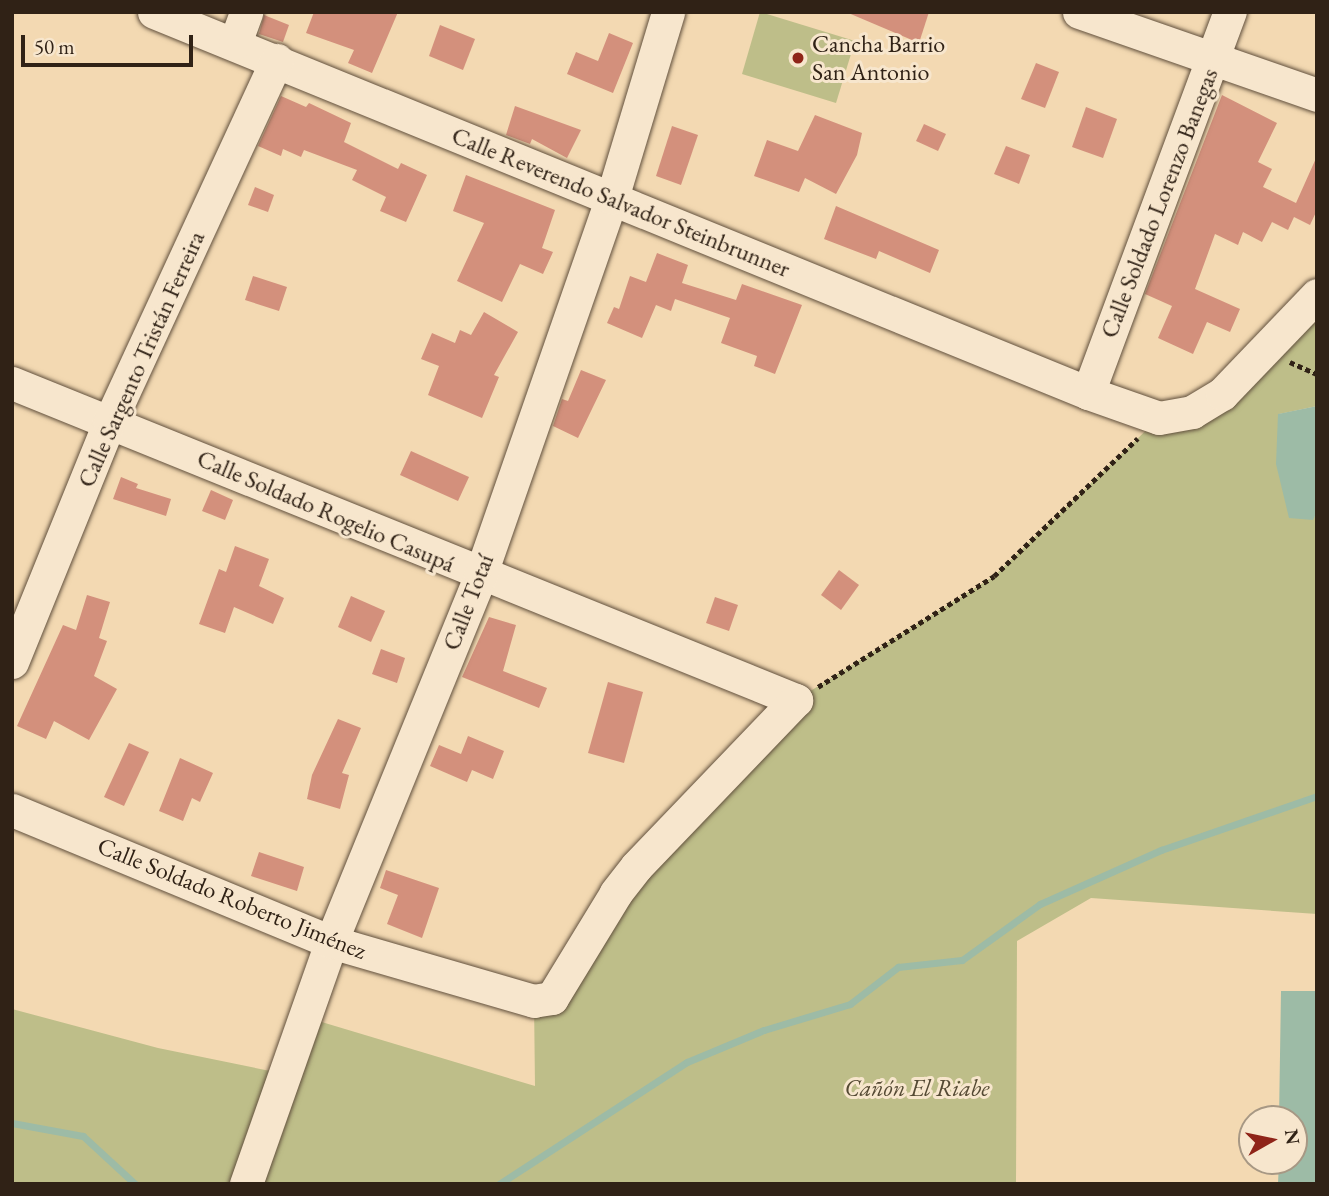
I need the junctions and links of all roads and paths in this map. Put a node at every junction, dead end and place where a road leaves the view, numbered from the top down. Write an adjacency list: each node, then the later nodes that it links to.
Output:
1 (154, 12): 6 (street, Calle Reverendo Salvador Steinbrunner)
2 (246, 12): 6 (street)
3 (668, 12): 10 (street, Calle Totaí)
4 (1079, 12): 7 (street)
5 (1230, 12): 7 (street, Calle Soldado Lorenzo Banegas)
6 (235, 43): 8 (street, Calle Reverendo Salvador Steinbrunner)
7 (1214, 56): 9 (street); 13 (street, Calle Soldado Lorenzo Banegas)
8 (277, 60): 10 (street, Calle Reverendo Salvador Steinbrunner); 15 (street, Calle Sargento Tristán Ferreira)
9 (1317, 95)
10 (612, 198): 13 (street, Calle Reverendo Salvador Steinbrunner); 16 (street, Calle Totaí)
11 (1317, 295): 14 (street)
12 (12, 383): 15 (street, Calle Soldado Rogelio Casupá)
13 (1088, 393): 14 (street, Calle Reverendo Salvador Steinbrunner)
14 (1159, 418): 18 (path)
15 (109, 423): 16 (street, Calle Soldado Rogelio Casupá); 17 (street, Calle Sargento Tristán Ferreira)
16 (480, 576): 18 (street, Calle Soldado Rogelio Casupá); 20 (street, Calle Totaí)
17 (12, 662)
18 (796, 700): 20 (street, Calle Soldado Roberto Jiménez)
19 (12, 810): 20 (street, Calle Soldado Roberto Jiménez)
20 (331, 942): 21 (street, Calle Totaí)
21 (246, 1184)

